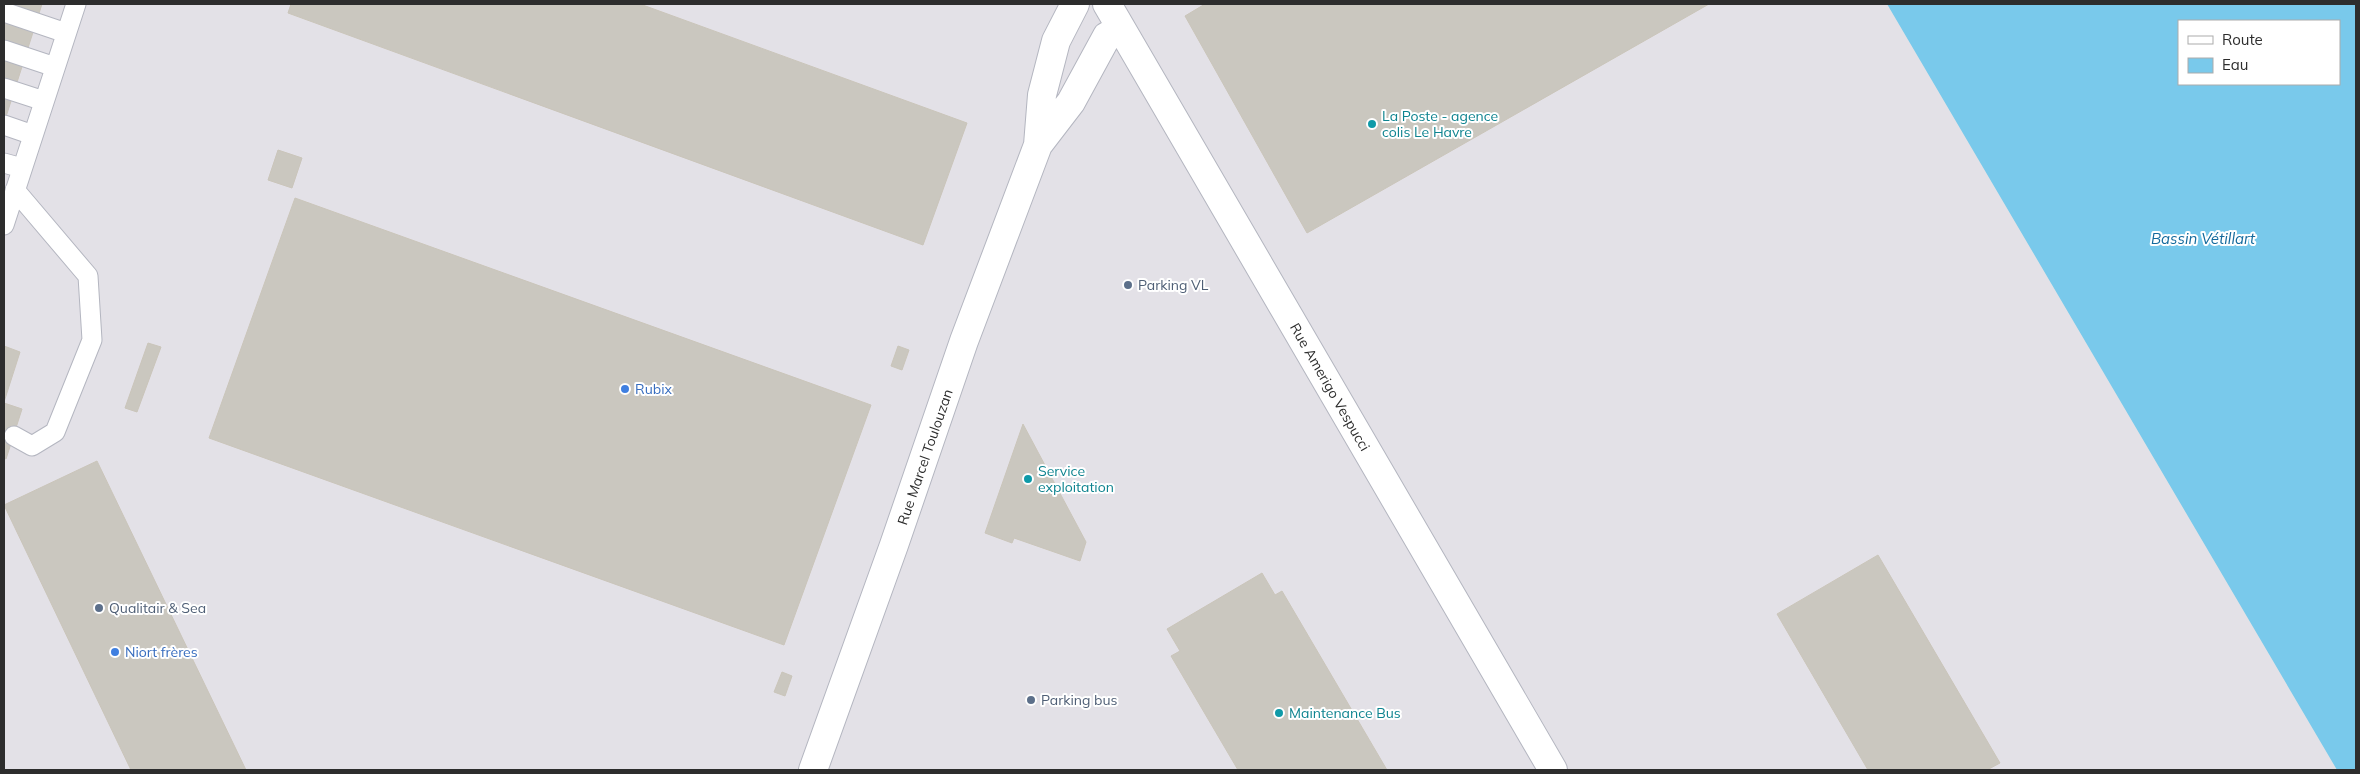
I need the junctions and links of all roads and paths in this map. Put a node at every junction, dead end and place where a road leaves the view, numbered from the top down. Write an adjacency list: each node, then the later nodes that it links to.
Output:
1 (76, 4): 6 (lane)
2 (1075, 4): 13 (street, Rue Marcel Toulouzan)
3 (1107, 4): 5 (street, Rue Amerigo Vespucci)
4 (4, 12): 6 (lane)
5 (1122, 30): 13 (street, Rue Marcel Toulouzan); 20 (street, Rue Amerigo Vespucci)
6 (66, 33): 8 (lane)
7 (4, 50): 8 (lane)
8 (55, 67): 10 (lane)
9 (4, 88): 10 (lane)
10 (44, 101): 12 (lane)
11 (4, 125): 12 (lane)
12 (33, 134): 15 (lane)
13 (1038, 146): 19 (street, Rue Marcel Toulouzan)
14 (4, 162): 15 (lane)
15 (22, 168): 16 (lane)
16 (10, 197): 17 (lane); 18 (lane)
17 (4, 225)
18 (14, 436)
19 (814, 770)
20 (1553, 770)

